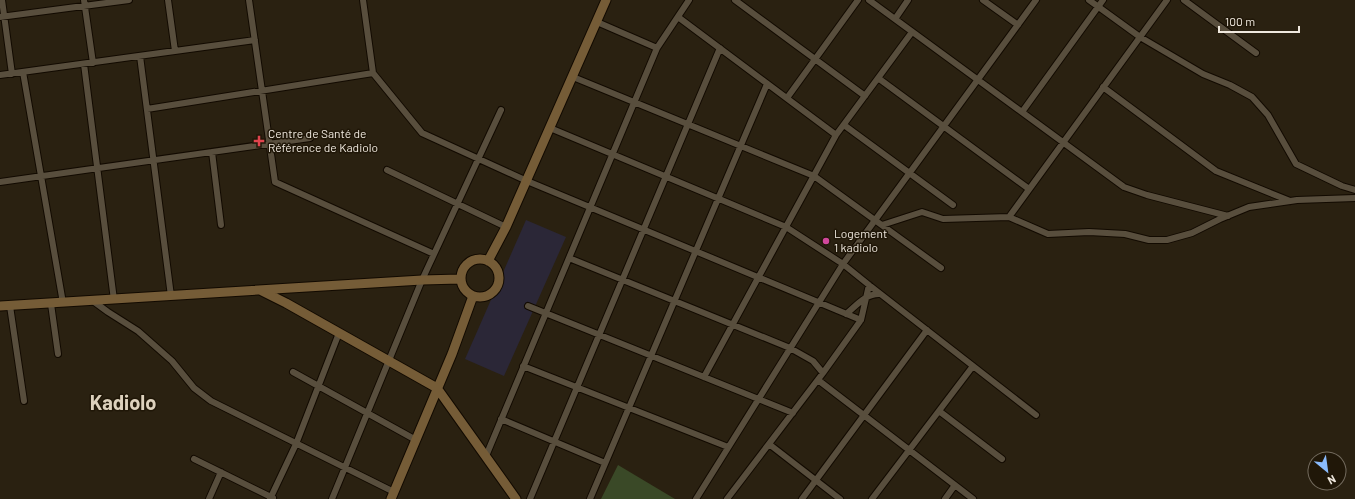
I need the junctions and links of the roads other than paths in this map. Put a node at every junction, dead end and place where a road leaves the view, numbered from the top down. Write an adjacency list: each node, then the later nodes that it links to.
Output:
1 (2, 0): 20 (street)
2 (129, 0): 18 (street)
3 (168, 0): 30 (street)
4 (249, 0): 27 (street)
5 (363, 0): 37 (street)
6 (606, 0): 23 (main road)
7 (690, 0): 21 (street)
8 (735, 0): 33 (street)
9 (858, 0): 33 (street)
10 (869, 0): 22 (street)
11 (908, 0): 22 (street)
12 (983, 0): 24 (street)
13 (1036, 0): 24 (street)
14 (1089, 0): 19 (street)
15 (1103, 0): 19 (street)
16 (1167, 0): 26 (street)
17 (1184, 0): 31 (street)
18 (85, 3): 20 (street); 34 (street)
19 (1098, 7): 26 (street); 51 (street)
20 (2, 17): 38 (street)
21 (678, 17): 28 (street); 29 (street)
22 (895, 19): 25 (street)
23 (597, 22): 28 (street); 40 (main road)
24 (1018, 25): 42 (street)
25 (912, 32): 41 (street); 42 (street)
26 (1140, 37): 44 (street); 74 (street)
27 (255, 40): 30 (street); 45 (street)
28 (657, 48): 48 (street)
29 (720, 48): 43 (street); 52 (street)
30 (176, 51): 32 (street)
31 (1256, 53)
32 (140, 56): 34 (street); 49 (street)
33 (815, 59): 46 (street); 47 (street)
34 (93, 63): 35 (street)
35 (84, 64): 36 (street); 65 (street)
36 (23, 72): 38 (street); 68 (street)
37 (373, 73): 45 (street); 63 (street)
38 (12, 74): 39 (street)
39 (0, 76)
40 (572, 77): 48 (street); 55 (main road)
41 (878, 78): 46 (street); 54 (street)
42 (978, 80): 51 (street); 54 (street)
43 (767, 84): 47 (street); 60 (street)
44 (1103, 87): 58 (street); 77 (street)
45 (262, 91): 49 (street); 59 (street)
46 (865, 96): 53 (street)
47 (786, 98): 56 (street)
48 (634, 102): 52 (street); 62 (street)
49 (147, 109): 64 (street)
50 (501, 110): 63 (street)
51 (1022, 112): 58 (street)
52 (688, 124): 60 (street); 70 (street)
53 (844, 125): 56 (street); 67 (street)
54 (944, 127): 67 (street); 73 (street)
55 (550, 128): 62 (street); 71 (main road)
56 (836, 135): 69 (street)
57 (310, 138): 59 (street)
58 (1063, 142): 73 (street); 81 (street)
59 (270, 144): 61 (street); 90 (street)
60 (740, 146): 69 (street); 75 (street)
61 (212, 152): 64 (street); 84 (street)
62 (612, 154): 70 (street); 80 (street)
63 (478, 158): 71 (street); 78 (street)
64 (153, 160): 65 (street); 102 (street)
65 (98, 168): 68 (street); 105 (street)
66 (387, 170): 78 (street)
67 (910, 173): 79 (street); 83 (street)
68 (41, 176): 72 (street); 108 (street)
69 (814, 176): 83 (street); 87 (street)
70 (666, 177): 75 (street); 88 (street)
71 (527, 181): 80 (street); 86 (main road)
72 (0, 182)
73 (1029, 190): 82 (street)
74 (1355, 190)
75 (718, 198): 87 (street); 89 (street)
76 (1355, 198): 77 (street)
77 (1291, 201): 81 (street)
78 (457, 204): 86 (street); 90 (street)
79 (953, 205)
80 (590, 207): 88 (street); 91 (street)
81 (1228, 216): 82 (street)
82 (1009, 217): 85 (street)
83 (875, 220): 85 (street); 93 (street)
84 (221, 225)
85 (882, 225): 94 (street)
86 (506, 227): 92 (main road)
87 (786, 227): 93 (street); 95 (street)
88 (644, 230): 89 (street); 98 (street)
89 (695, 251): 95 (street); 107 (street)
90 (434, 254): 97 (street)
91 (569, 258): 98 (street); 114 (street)
92 (488, 261): 96 (main road); 103 (main road)
93 (844, 264): 99 (street); 109 (street)
94 (941, 268)
95 (758, 277): 109 (street); 117 (street)
96 (460, 279): 97 (main road); 103 (main road)
97 (422, 280): 100 (main road); 124 (street)
98 (622, 280): 107 (street); 120 (street)
99 (869, 285): 101 (street); 104 (street)
100 (259, 290): 102 (main road); 119 (main road)
101 (880, 294): 104 (street); 118 (street)
102 (171, 296): 105 (main road)
103 (473, 296): 132 (main road)
104 (866, 297): 115 (street); 116 (street)
105 (114, 300): 106 (main road)
106 (93, 301): 108 (main road); 145 (street)
107 (674, 301): 117 (street); 123 (street)
108 (63, 303): 110 (main road)
109 (819, 303): 115 (street); 121 (street)
110 (51, 304): 112 (main road); 122 (street)
111 (0, 306): 112 (main road)
112 (10, 306): 135 (street)
113 (528, 306): 114 (street)
114 (545, 313): 120 (street); 125 (street)
115 (846, 314): 116 (street)
116 (861, 320): 128 (street)
117 (732, 324): 121 (street); 129 (street)
118 (927, 330): 126 (street); 140 (street)
119 (339, 333): 124 (main road); 131 (street)
120 (599, 335): 123 (street); 133 (street)
121 (790, 348): 128 (street); 134 (street)
122 (58, 354)
123 (651, 356): 129 (street); 136 (street)
124 (389, 361): 132 (main road); 138 (street)
125 (523, 366): 133 (street); 142 (street)
126 (973, 366): 137 (street); 141 (street)
127 (293, 372): 131 (street)
128 (823, 373): 130 (street)
129 (704, 377): 134 (street)
130 (818, 380): 139 (street); 140 (street)
131 (318, 386): 138 (street); 145 (street)
132 (437, 388): 143 (main road); 149 (main road)
133 (577, 388): 136 (street); 144 (street)
134 (758, 399): 139 (street); 147 (street)
135 (24, 401)
136 (629, 408): 147 (street); 152 (street)
137 (939, 411): 148 (street); 151 (street)
138 (368, 413): 143 (street); 153 (street)
139 (793, 413): 146 (street)
140 (864, 415): 148 (street); 155 (street)
141 (1036, 415)
142 (501, 419): 144 (street); 149 (street)
143 (416, 440): 157 (main road)
144 (554, 442): 152 (street); 163 (street)
145 (296, 444): 153 (street); 159 (street)
146 (769, 444): 155 (street); 166 (street)
147 (728, 447): 158 (street)
148 (909, 450): 156 (street); 169 (street)
149 (486, 456): 162 (main road)
150 (194, 459): 154 (street)
151 (1002, 459)
152 (605, 463): 164 (street)
153 (345, 468): 157 (street); 161 (street)
154 (221, 472): 159 (street); 160 (street)
155 (816, 480): 167 (street); 168 (street)
156 (955, 485): 170 (street); 171 (street)
157 (392, 496)
158 (697, 497): 165 (street)
159 (272, 498)
160 (209, 499)
161 (332, 499)
162 (516, 499)
163 (530, 499)
164 (590, 499)
165 (704, 499)
166 (727, 499)
167 (802, 499)
168 (840, 499)
169 (872, 499)
170 (945, 499)
171 (974, 499)

